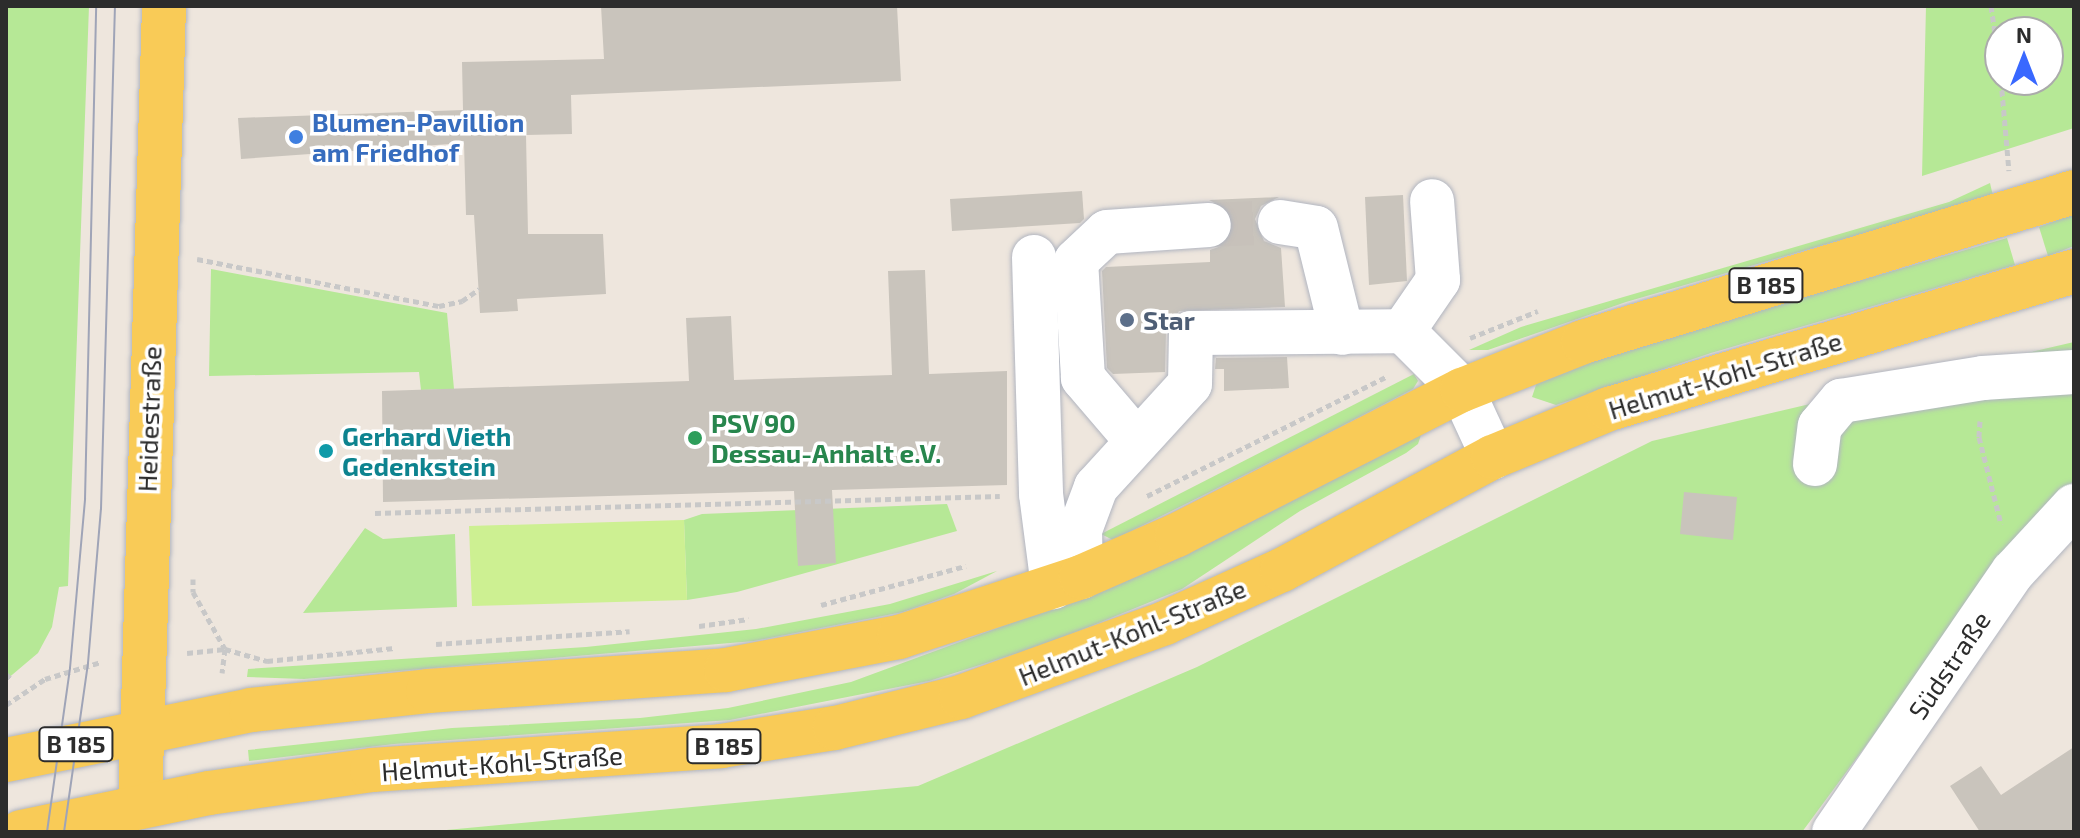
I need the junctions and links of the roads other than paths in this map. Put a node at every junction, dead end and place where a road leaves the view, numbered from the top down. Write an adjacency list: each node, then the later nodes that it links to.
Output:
1 (164, 6): 17 (main road, Heidestraße)
2 (2074, 192): 11 (main road, B 185)
3 (1432, 201): 8 (street)
4 (1280, 222): 9 (street)
5 (1209, 225): 12 (street)
6 (1034, 257): 16 (street)
7 (2074, 271): 13 (main road, Helmut-Kohl-Straße / B 185)
8 (1403, 331): 9 (street); 11 (street)
9 (1342, 333): 12 (street)
10 (2074, 372): 14 (street)
11 (1462, 390): 13 (street); 16 (main road, B 185)
12 (1136, 440): 16 (street)
13 (1493, 457): 19 (main road, Helmut-Kohl-Straße / B 185)
14 (1815, 464)
15 (2074, 506): 21 (street, Südstraße)
16 (1067, 582): 17 (main road, B 185)
17 (146, 729): 18 (main road, B 185); 19 (main road, Heidestraße)
18 (6, 760)
19 (140, 819): 20 (main road, B 185)
20 (21, 832)
21 (1834, 832)

